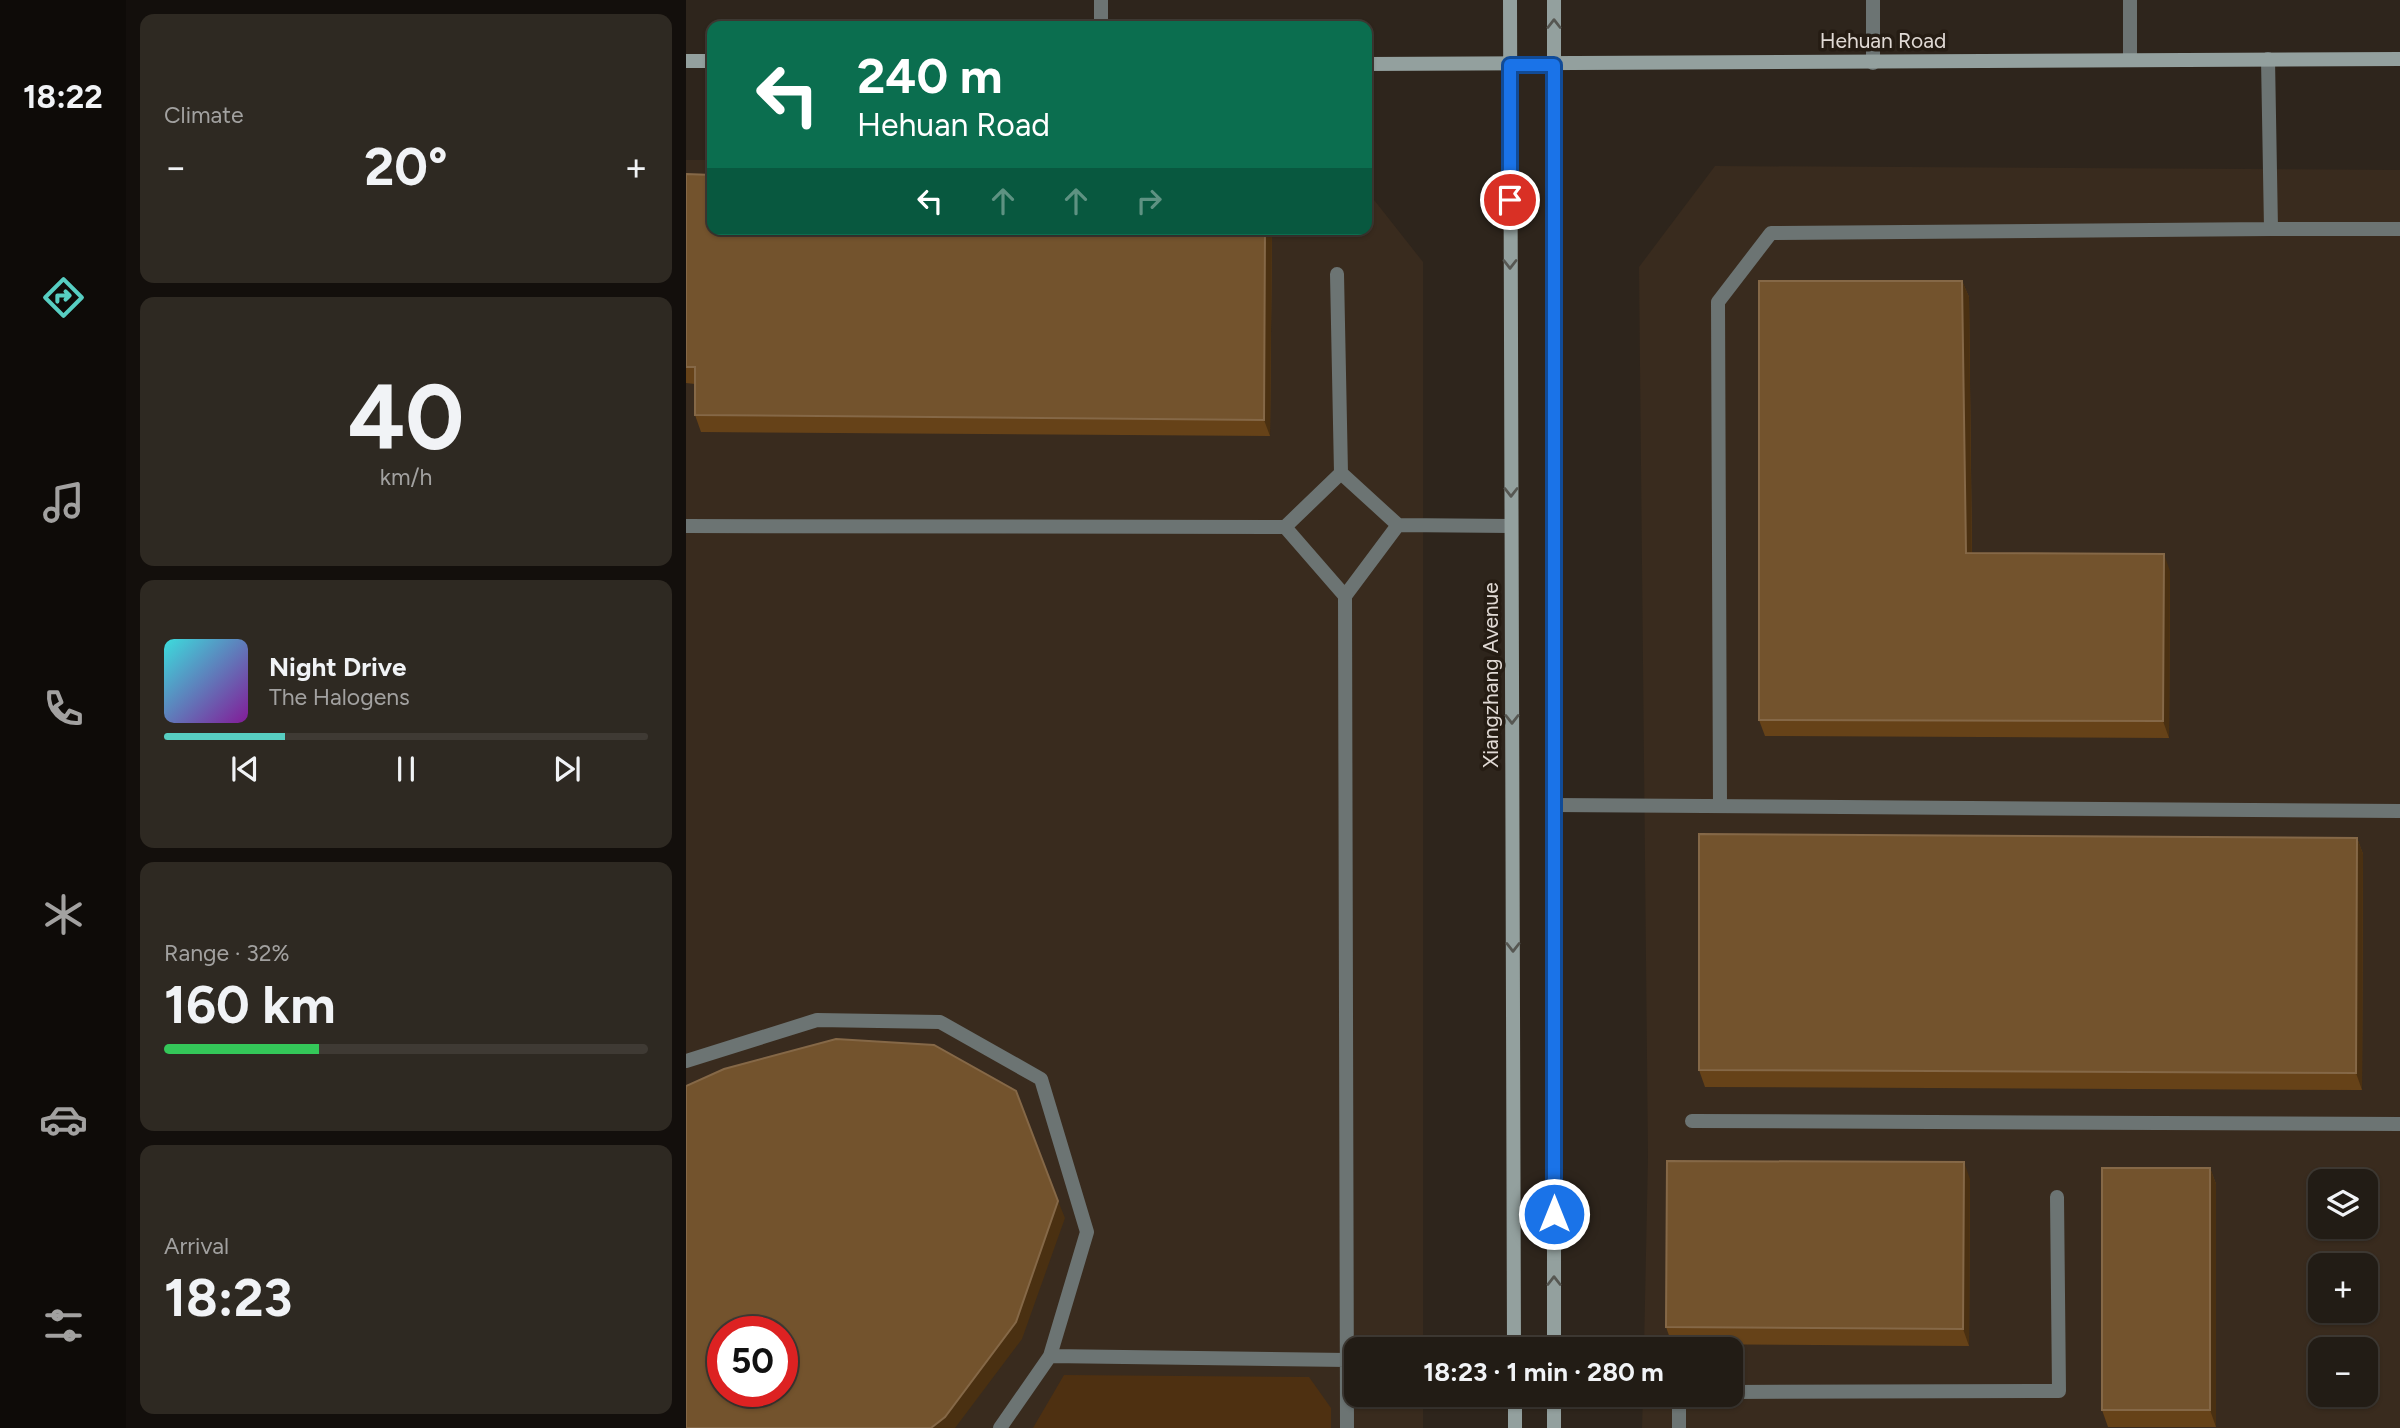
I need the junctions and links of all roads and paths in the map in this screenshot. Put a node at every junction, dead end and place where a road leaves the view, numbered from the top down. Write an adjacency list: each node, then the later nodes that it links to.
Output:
1 (1101, 0): 6 (lane)
2 (1510, 0): 14 (main road, Xiangzhang Avenue)
3 (1554, 0): 15 (main road, one-way to 3)
4 (1873, 0): 12 (lane)
5 (2130, 0): 9 (lane)
6 (1101, 21)
7 (2268, 59): 8 (main road, Hehuan Road); 9 (main road, Hehuan Road); 16 (lane)
8 (2400, 59)
9 (2130, 60): 12 (main road, Hehuan Road)
10 (686, 61): 11 (main road)
11 (707, 61)
12 (1873, 62): 15 (main road, Hehuan Road)
13 (1372, 64): 14 (main road, Hehuan Road)
14 (1510, 65): 15 (main road, Hehuan Road); 22 (main road, Xiangzhang Avenue, one-way to 22)
15 (1554, 65): 25 (main road)
16 (2271, 229): 17 (lane); 26 (lane)
17 (2400, 229)
18 (1337, 274): 19 (lane)
19 (1340, 473): 20 (lane); 23 (lane)
20 (1398, 525): 22 (lane); 24 (lane)
21 (686, 526): 23 (lane)
22 (1511, 526): 33 (main road, Xiangzhang Avenue, one-way to 33)
23 (1285, 527): 24 (lane)
24 (1345, 596): 32 (lane)
25 (1554, 805): 26 (lane); 34 (main road, one-way to 25)
26 (1720, 806): 27 (lane)
27 (2400, 811)
28 (686, 1061): 35 (lane)
29 (1692, 1121): 30 (lane)
30 (2400, 1124)
31 (2057, 1197): 37 (lane)
32 (1347, 1337)
33 (1514, 1337)
34 (1554, 1337)
35 (1050, 1356): 36 (lane); 42 (lane)
36 (1344, 1360)
37 (1743, 1392)
38 (1347, 1407): 43 (lane)
39 (1515, 1407): 44 (main road)
40 (1554, 1407): 45 (main road)
41 (1679, 1407): 46 (lane)
42 (1000, 1428)
43 (1347, 1428)
44 (1515, 1428)
45 (1554, 1428)
46 (1679, 1428)

